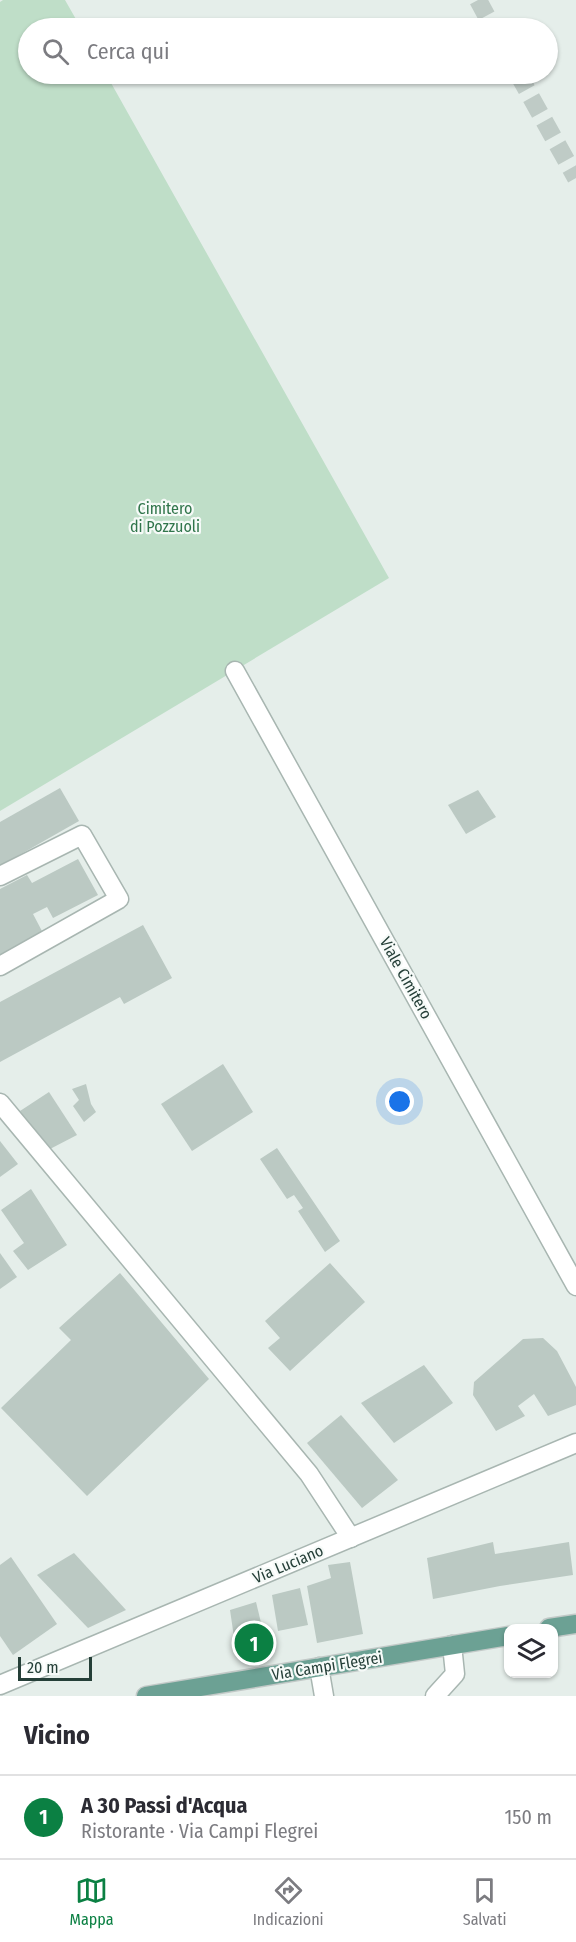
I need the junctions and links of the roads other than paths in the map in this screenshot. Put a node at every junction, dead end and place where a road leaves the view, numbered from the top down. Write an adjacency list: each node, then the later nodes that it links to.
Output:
1 (235, 671): 5 (street, Viale Cimitero)
2 (0, 876): 3 (street)
3 (0, 966)
4 (0, 1103): 7 (street)
5 (576, 1286)
6 (576, 1443): 7 (street, Via Luciano)
7 (351, 1538): 13 (street, Via Luciano)
8 (576, 1624): 9 (main road)
9 (558, 1627)
10 (504, 1636): 11 (main road, Via Campi Flegrei)
11 (452, 1645): 12 (main road, Via Campi Flegrei); 16 (street)
12 (319, 1667): 14 (main road, Via Campi Flegrei); 15 (street)
13 (1, 1688)
14 (146, 1696)
15 (324, 1696)
16 (435, 1696)

